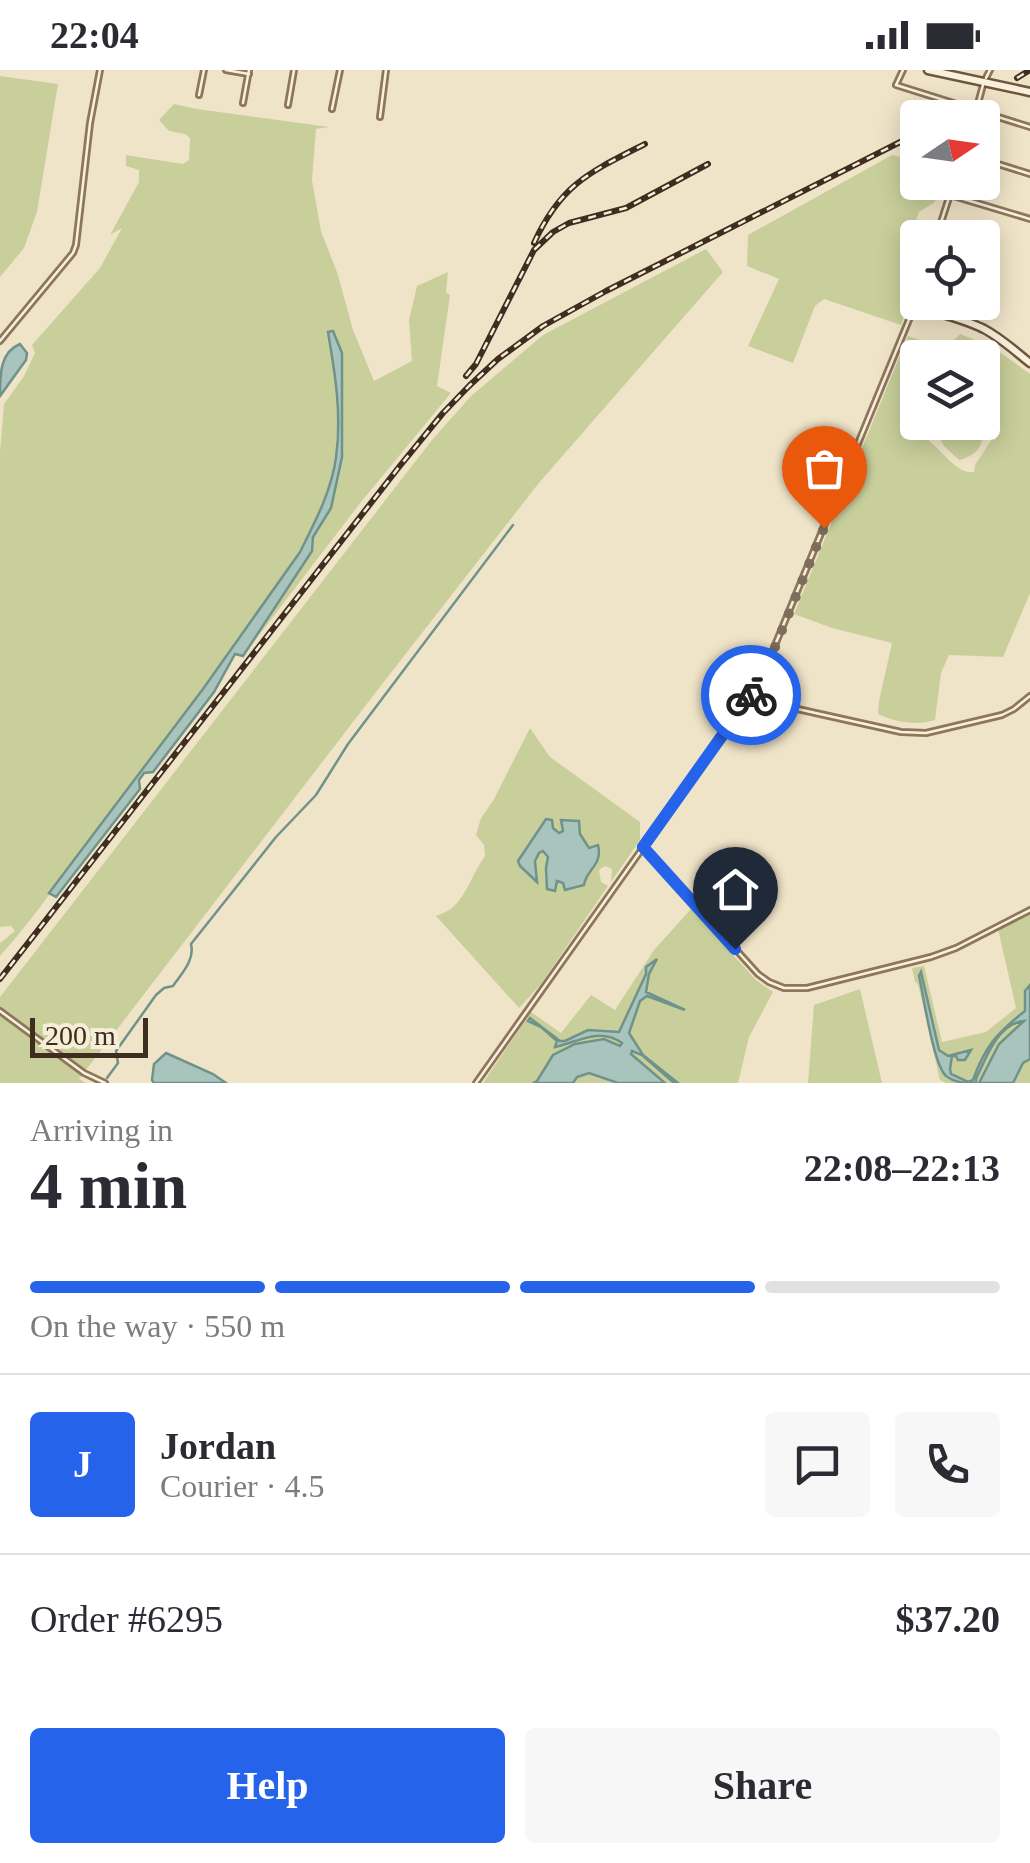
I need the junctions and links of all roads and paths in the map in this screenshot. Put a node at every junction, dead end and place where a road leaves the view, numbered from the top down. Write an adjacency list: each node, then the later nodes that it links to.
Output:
1 (100, 70): 28 (street)
2 (204, 70): 13 (street)
3 (226, 70): 10 (street)
4 (294, 70): 17 (street)
5 (340, 70): 18 (street)
6 (386, 70): 19 (street)
7 (903, 70): 14 (street)
8 (928, 70): 11 (street)
9 (990, 70): 11 (street)
10 (249, 72): 16 (street)
11 (984, 82): 12 (street); 15 (street)
12 (1030, 92)
13 (199, 95)
14 (944, 100)
15 (979, 100)
16 (243, 103)
17 (288, 104)
18 (332, 109)
19 (380, 117)
20 (1000, 118): 21 (street)
21 (1030, 127)
22 (1000, 165): 23 (street)
23 (1030, 174)
24 (966, 200): 25 (street)
25 (1030, 220)
26 (908, 320): 30 (street)
27 (962, 320): 29 (street)
28 (0, 341)
29 (1030, 363)
30 (753, 693): 31 (street); 32 (street)
31 (1030, 696)
32 (643, 847): 33 (street); 36 (street)
33 (1030, 910)
34 (0, 1012): 35 (street)
35 (105, 1083)
36 (476, 1083)

